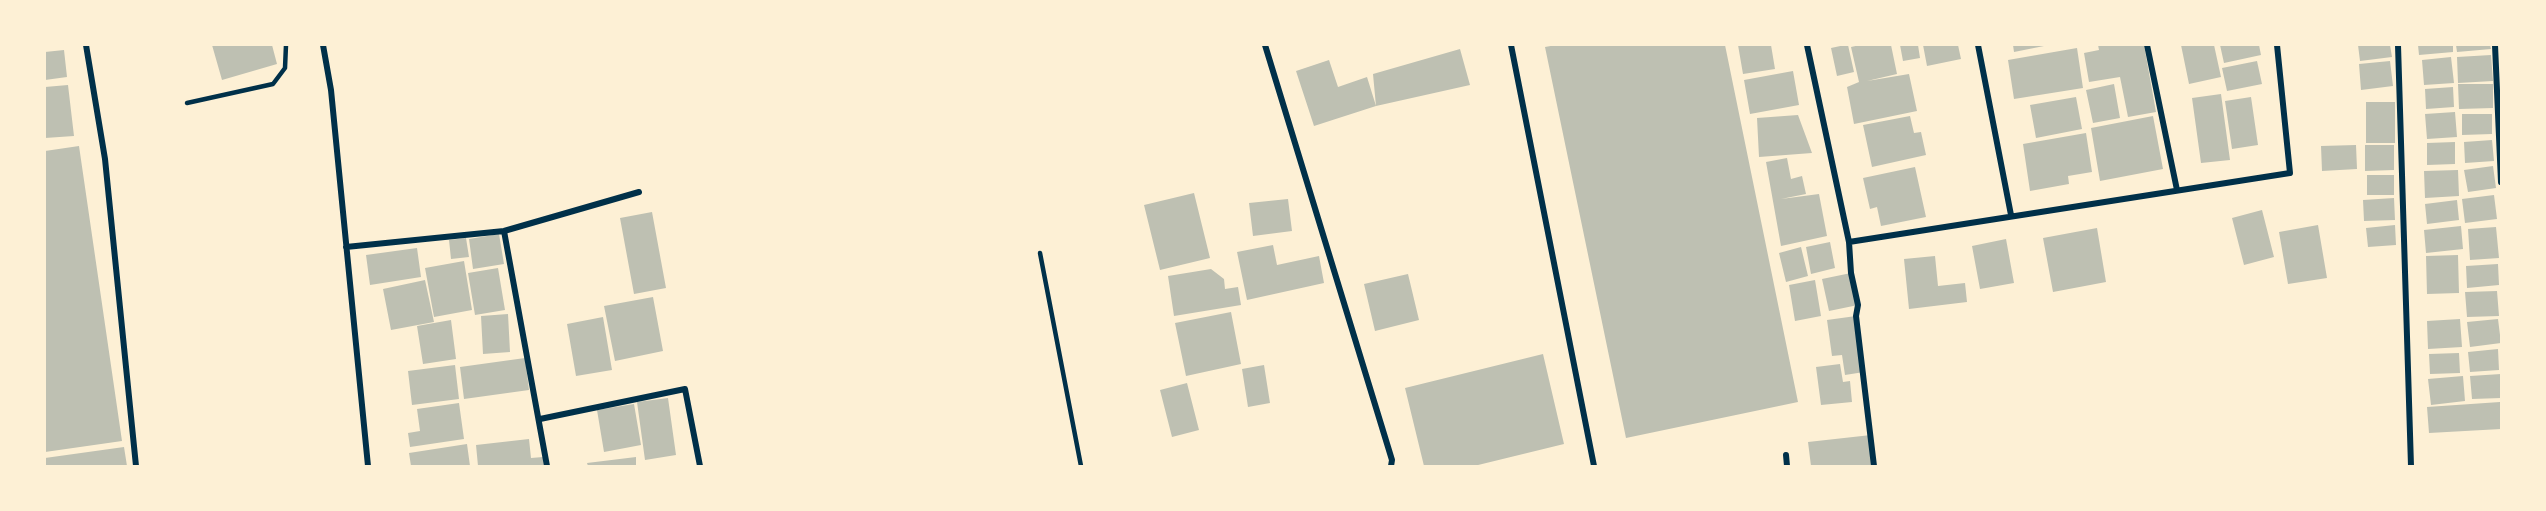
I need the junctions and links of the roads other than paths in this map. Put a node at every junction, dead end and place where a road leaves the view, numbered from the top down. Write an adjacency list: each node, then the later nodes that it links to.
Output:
1 (86, 45): 23 (street)
2 (286, 45): 12 (lane)
3 (323, 45): 19 (street)
4 (1264, 45): 28 (street)
5 (1511, 45): 29 (street)
6 (1808, 45): 18 (street)
7 (1978, 45): 16 (street)
8 (2147, 45): 14 (street)
9 (2277, 45): 14 (street)
10 (2398, 45): 32 (street)
11 (2495, 45): 13 (street)
12 (186, 103)
13 (2501, 182)
14 (2177, 190): 16 (street)
15 (639, 192): 17 (street)
16 (2011, 215): 18 (street)
17 (504, 231): 19 (street); 21 (street)
18 (1849, 242): 31 (street)
19 (346, 247): 24 (street)
20 (1040, 253): 27 (lane)
21 (540, 419): 25 (street); 26 (street)
22 (1786, 455): 30 (street)
23 (136, 466)
24 (368, 466)
25 (547, 466)
26 (700, 466)
27 (1081, 466)
28 (1391, 466)
29 (1594, 466)
30 (1787, 466)
31 (1874, 466)
32 (2411, 466)

